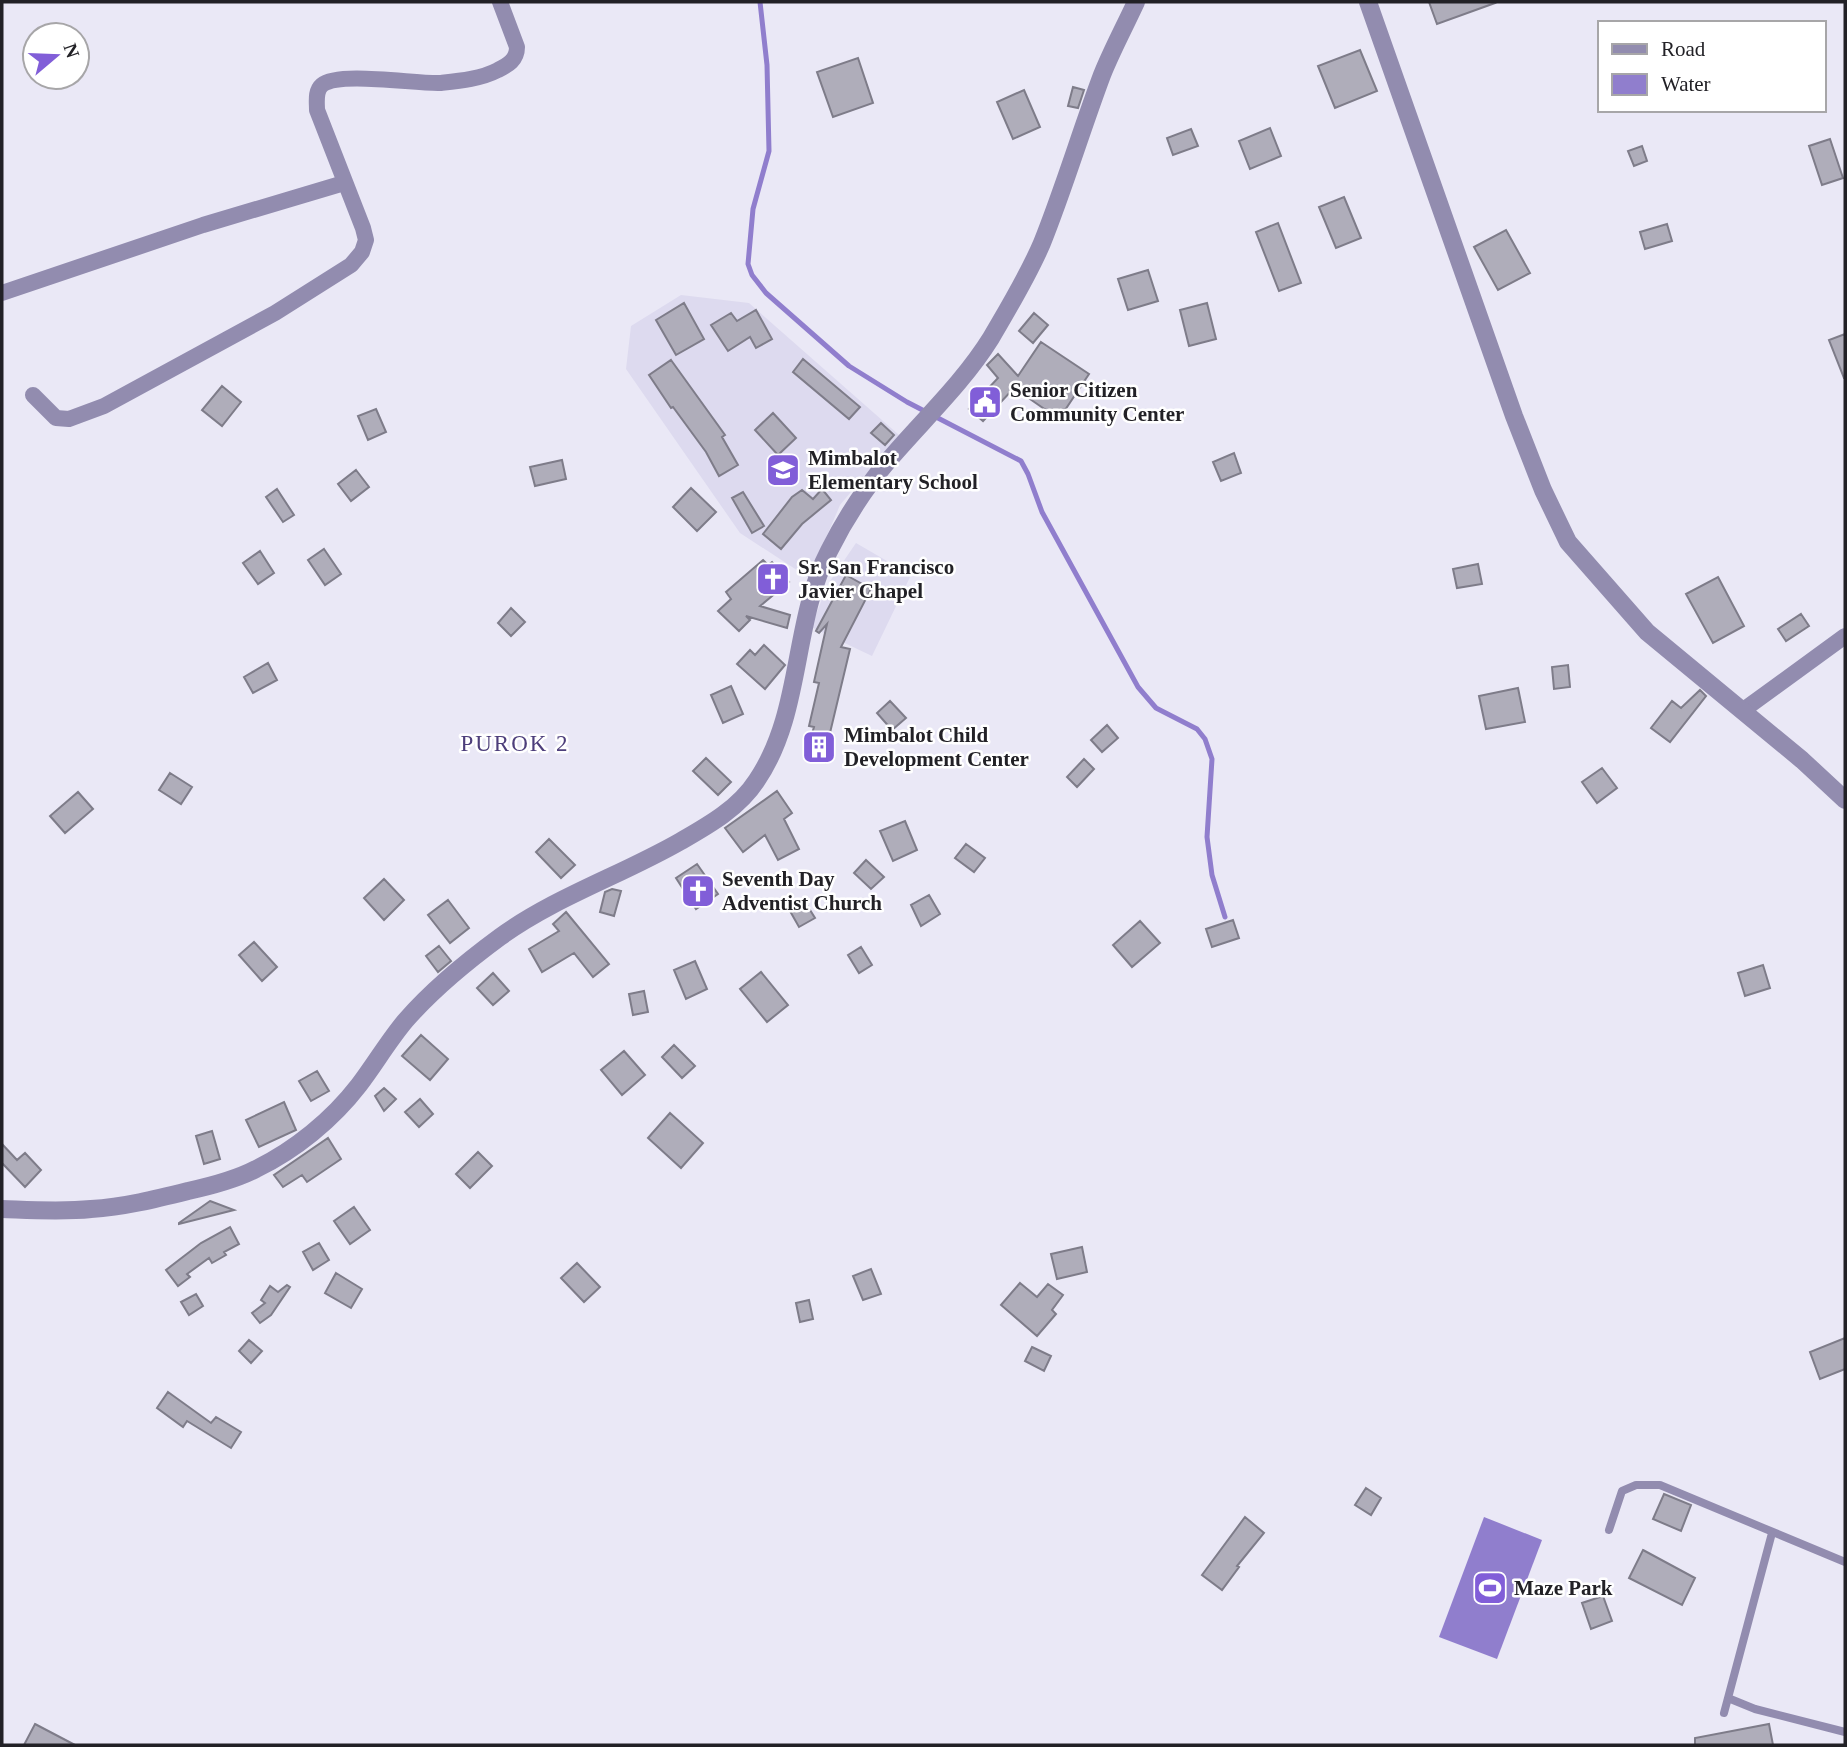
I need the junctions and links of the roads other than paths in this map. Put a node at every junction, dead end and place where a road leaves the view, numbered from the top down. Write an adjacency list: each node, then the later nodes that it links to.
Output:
1 (500, 2): 4 (street)
2 (1136, 2): 10 (street)
3 (1368, 2): 8 (street)
4 (344, 183): 5 (street); 6 (street)
5 (2, 293)
6 (33, 395)
7 (1845, 636): 8 (street)
8 (1742, 711): 9 (street)
9 (1845, 800)
10 (2, 1209)
11 (1609, 1530): 12 (lane)
12 (1772, 1533): 13 (lane); 14 (lane)
13 (1845, 1562)
14 (1728, 1698): 15 (lane); 16 (lane)
15 (1724, 1713)
16 (1845, 1732)

